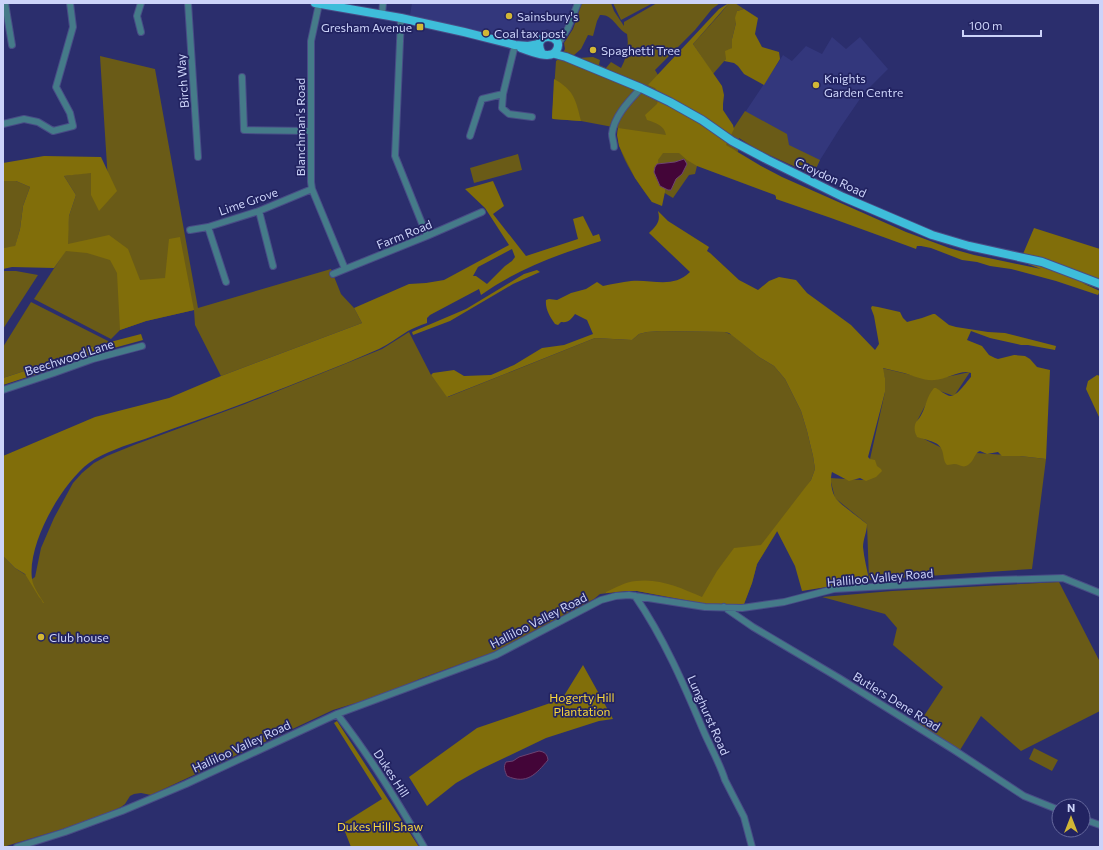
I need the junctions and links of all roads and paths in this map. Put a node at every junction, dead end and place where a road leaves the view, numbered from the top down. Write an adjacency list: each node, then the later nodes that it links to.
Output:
1 (5, 3): 12 (street)
2 (70, 3): 21 (street)
3 (141, 3): 11 (street)
4 (188, 3): 25 (street, Birch Way)
5 (317, 3): 8 (main road); 22 (street, Blanchman's Road)
6 (384, 3): 9 (street)
7 (578, 3): 15 (street)
8 (348, 6): 9 (main road)
9 (382, 14): 10 (main road)
10 (401, 18): 14 (main road); 31 (street)
11 (141, 32)
12 (12, 44)
13 (539, 44): 14 (main road); 15 (main road); 16 (main road)
14 (515, 45): 16 (main road); 19 (street)
15 (556, 46): 16 (main road); 18 (main road, Croydon Road)
16 (542, 54)
17 (242, 77): 22 (street)
18 (641, 88): 24 (street); 36 (main road, Croydon Road)
19 (503, 94): 20 (street); 23 (street)
20 (532, 117)
21 (3, 124)
22 (310, 131): 26 (street, Blanchman's Road)
23 (470, 136)
24 (614, 147)
25 (198, 157)
26 (312, 189): 27 (street, Lime Grove); 33 (street, Blanchman's Road)
27 (260, 211): 29 (street, Lime Grove); 32 (street)
28 (482, 212): 31 (street, Farm Road)
29 (208, 227): 30 (street, Lime Grove); 35 (street)
30 (190, 230)
31 (427, 236): 33 (street, Farm Road)
32 (273, 266)
33 (345, 269): 34 (street, Farm Road)
34 (333, 274)
35 (226, 282)
36 (1100, 284)
37 (142, 346): 38 (street, Beechwood Lane)
38 (3, 390)
39 (1100, 593): 41 (street, Halliloo Valley Road)
40 (635, 596): 41 (street, Halliloo Valley Road); 42 (street, Halliloo Valley Road); 46 (street, Lunghurst Road)
41 (724, 607): 43 (street, Butlers Dene Road)
42 (337, 714): 44 (street, Halliloo Valley Road); 45 (street, Dukes Hill)
43 (1051, 807)
44 (16, 847)
45 (424, 847)
46 (752, 847)

